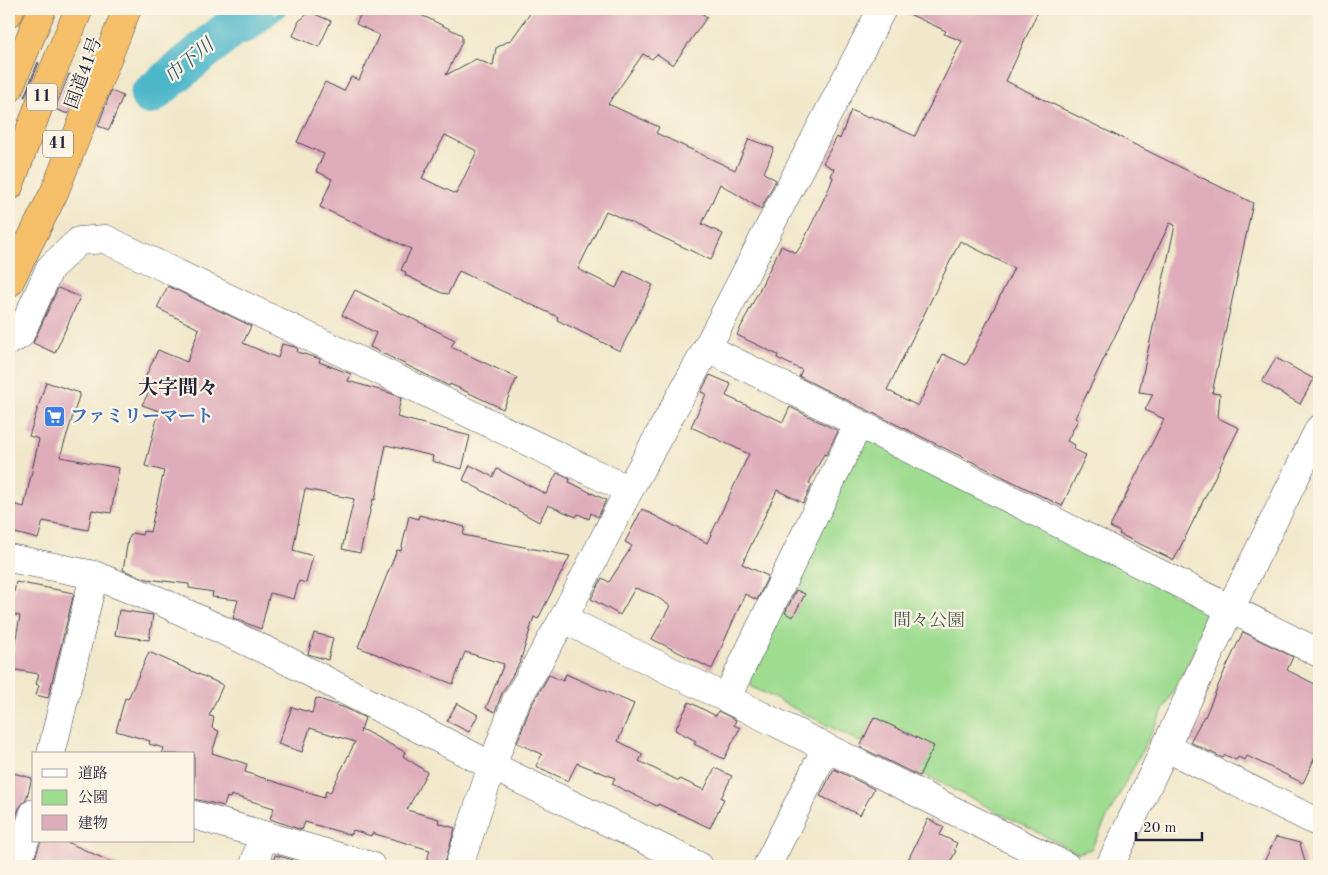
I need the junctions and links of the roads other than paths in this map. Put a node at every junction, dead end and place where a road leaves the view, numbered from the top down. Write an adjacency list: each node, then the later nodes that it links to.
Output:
1 (10, 9): 7 (highway)
2 (42, 9): 8 (highway, 11)
3 (79, 9): 9 (highway, 11)
4 (107, 9): 10 (highway, 国道41号 / 41)
5 (127, 9): 11 (highway)
6 (882, 9): 13 (street)
7 (9, 14)
8 (9, 89)
9 (9, 187)
10 (9, 278)
11 (9, 283)
12 (9, 341): 16 (street)
13 (707, 348): 14 (street); 16 (street)
14 (858, 425): 19 (street); 22 (street)
15 (1319, 429): 19 (street)
16 (629, 490): 20 (street)
17 (9, 558): 18 (street)
18 (94, 575): 25 (street); 26 (street)
19 (1230, 609): 21 (street); 23 (street)
20 (562, 619): 22 (street); 26 (street)
21 (1319, 653)
22 (727, 697): 24 (street)
23 (1165, 747): 29 (street); 38 (street)
24 (826, 748): 36 (street); 37 (street)
25 (51, 752)
26 (492, 766): 34 (street); 35 (street)
27 (195, 815): 30 (street)
28 (32, 819): 31 (street)
29 (1319, 823)
30 (264, 835): 32 (street); 33 (street)
31 (15, 866)
32 (254, 866)
33 (371, 866)
34 (459, 866)
35 (699, 866)
36 (767, 866)
37 (1066, 866)
38 (1110, 866)

